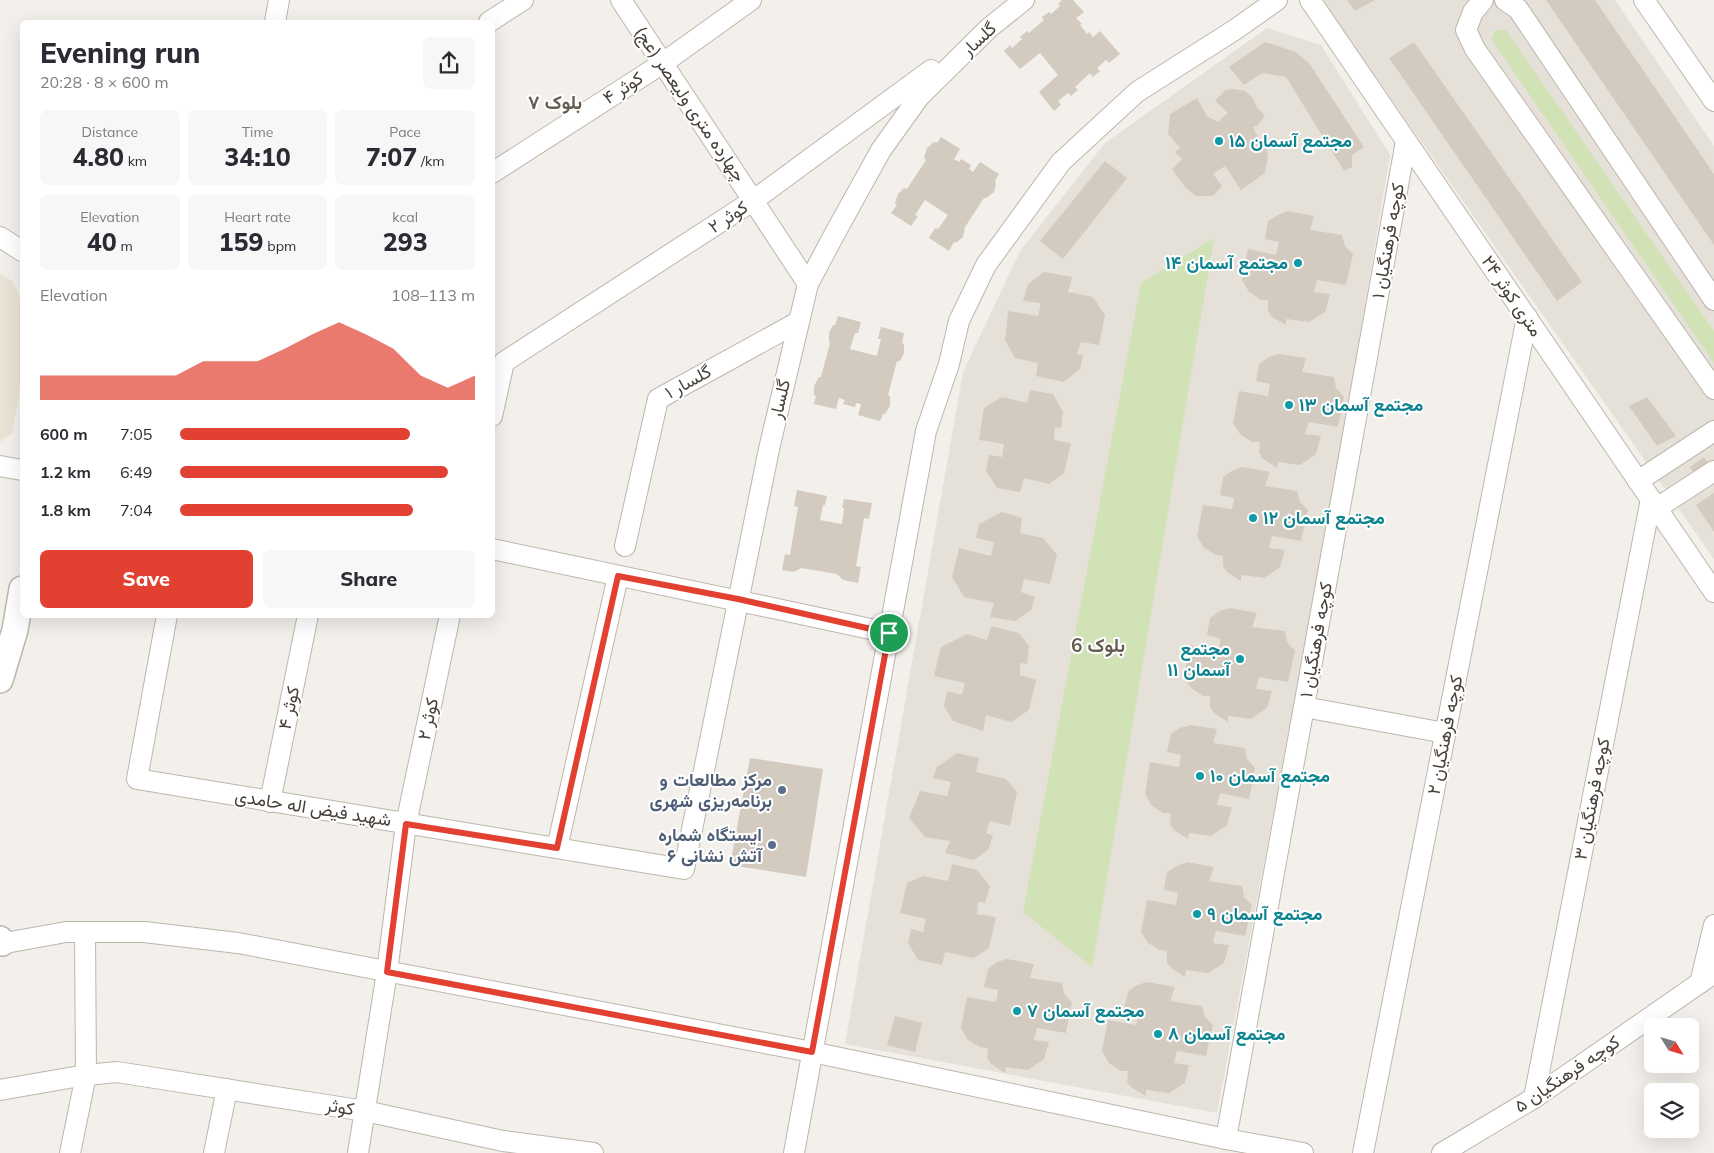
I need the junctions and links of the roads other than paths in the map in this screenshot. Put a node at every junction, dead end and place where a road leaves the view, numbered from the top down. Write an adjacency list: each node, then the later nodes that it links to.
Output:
1 (279, 0): 11 (street)
2 (523, 0): 12 (street)
3 (621, 0): 14 (street, چهارده متری ولیعصر (عج))
4 (751, 0): 14 (street, کوثر ۴)
5 (1024, 0): 13 (street, گلسار)
6 (1277, 0): 42 (street)
7 (1310, 0): 16 (street, ۲۴ متری کوثر)
8 (1483, 0): 25 (street)
9 (1505, 0): 22 (street)
10 (1644, 0): 15 (street)
11 (275, 20)
12 (492, 20)
13 (989, 28): 18 (street, کوثر ۲); 21 (street, گلسار)
14 (663, 63): 17 (street, کوثر ۴); 18 (street, چهارده متری ولیعصر (عج))
15 (1714, 101)
16 (1406, 141): 23 (street, ۲۴ متری کوثر); 44 (street, کوچه فرهنگیان ۱)
17 (495, 171)
18 (754, 200): 21 (street, چهارده متری ولیعصر (عج)); 26 (street, کوثر ۲)
19 (0, 237): 20 (street)
20 (20, 250)
21 (808, 284): 24 (street, گلسار)
22 (1714, 300)
23 (1526, 317): 31 (street, ۲۴ متری کوثر); 45 (street, کوچه فرهنگیان ۲)
24 (798, 322): 33 (street, گلسار ۱); 37 (street, گلسار)
25 (1714, 389)
26 (495, 402)
27 (1714, 431): 31 (street)
28 (0, 466): 29 (street)
29 (20, 470)
30 (1714, 471): 32 (street)
31 (1638, 481): 32 (street, ۲۴ متری کوثر)
32 (1654, 504): 36 (street, ۲۴ متری کوثر); 59 (street, کوچه فرهنگیان ۳)
33 (625, 546)
34 (495, 550): 35 (street)
35 (618, 576): 37 (street); 48 (street)
36 (1714, 592)
37 (738, 599): 42 (street); 49 (street, گلسار)
38 (20, 601): 43 (street)
39 (166, 618): 46 (street, شهید فیض اله حامدی)
40 (307, 618): 46 (street, کوثر ۴)
41 (449, 618): 47 (street, کوثر ۲)
42 (889, 633): 55 (street)
43 (0, 680)
44 (1304, 707): 45 (street); 61 (street, کوچه فرهنگیان ۱)
45 (1445, 733): 69 (street, کوچه فرهنگیان ۲)
46 (270, 802): 47 (street, شهید فیض اله حامدی)
47 (406, 824): 48 (street, شهید فیض اله حامدی); 53 (street, کوثر ۲)
48 (557, 848): 49 (street, شهید فیض اله حامدی)
49 (684, 869)
50 (1714, 925): 54 (street)
51 (85, 932): 52 (street); 53 (street); 56 (street)
52 (1, 942)
53 (387, 972): 55 (street); 60 (street, کوثر ۲)
54 (1707, 978): 59 (street, کوچه فرهنگیان ۵)
55 (812, 1052): 61 (street); 67 (street)
56 (86, 1075): 57 (street, کوثر); 58 (street, کوثر); 63 (street)
57 (226, 1089): 60 (street, کوثر); 64 (street)
58 (0, 1090)
59 (1534, 1098): 70 (street, کوچه فرهنگیان ۵)
60 (365, 1111): 62 (street, کوثر); 65 (street, کوثر ۲)
61 (1226, 1138): 68 (street)
62 (502, 1147): 66 (street, کوثر)
63 (70, 1153)
64 (214, 1153)
65 (358, 1153)
66 (593, 1153)
67 (794, 1153)
68 (1303, 1153)
69 (1363, 1153)
70 (1442, 1153)

